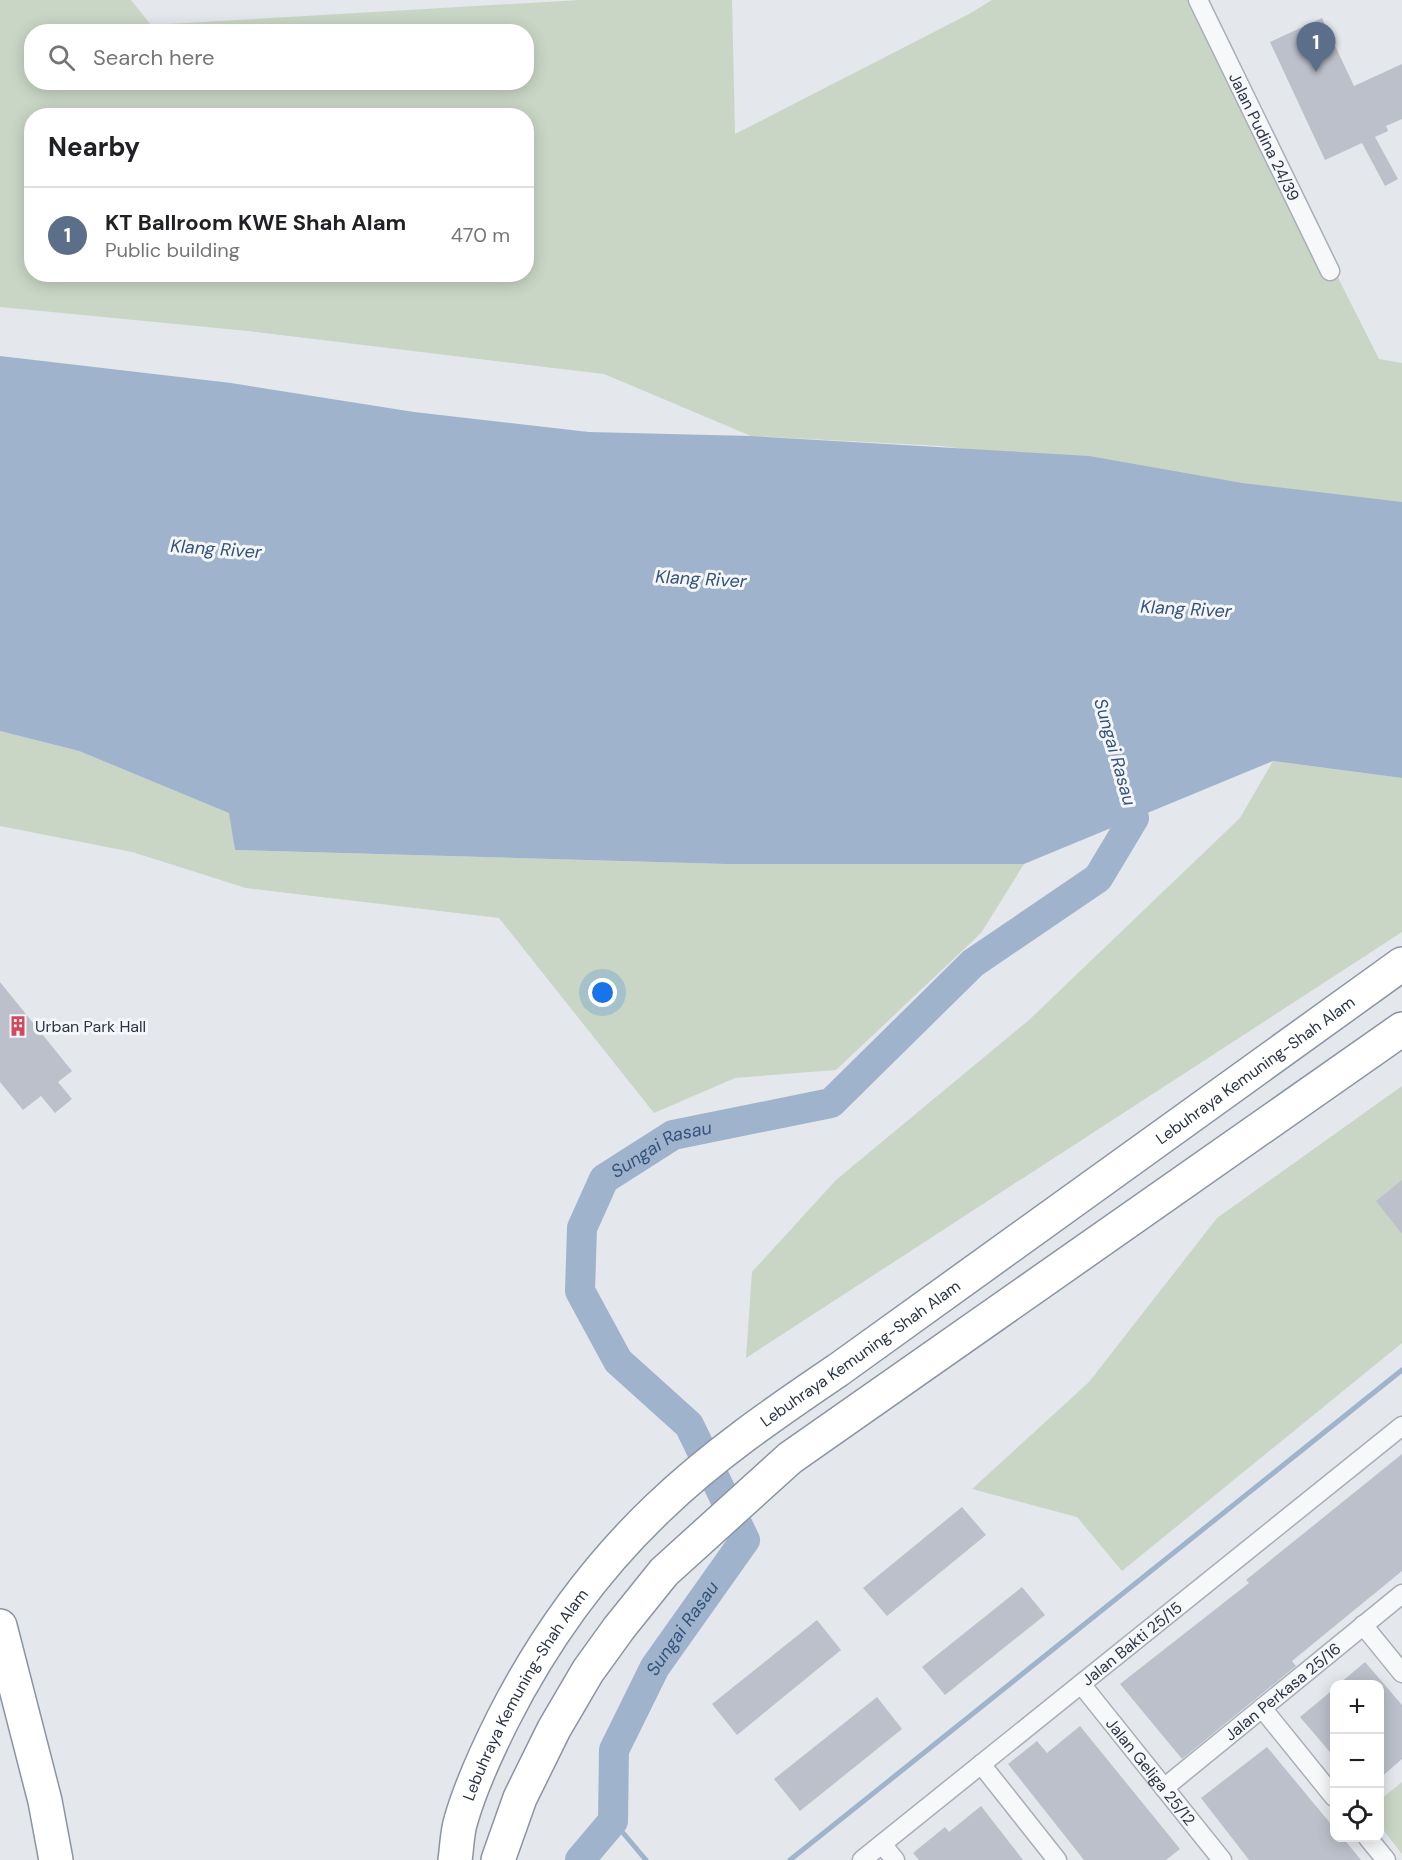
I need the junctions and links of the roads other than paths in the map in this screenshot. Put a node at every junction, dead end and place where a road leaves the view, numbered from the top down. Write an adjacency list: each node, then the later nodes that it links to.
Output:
1 (1198, 0): 2 (street, Jalan Pudina 24/39)
2 (1330, 271)
3 (1402, 964): 15 (highway, Lebuhraya Kemuning-Shah Alam)
4 (1402, 1029): 21 (highway)
5 (1402, 1426): 10 (street, Jalan Bakti 25/15)
6 (1402, 1594): 7 (street, Jalan Perkasa 25/16)
7 (1363, 1625): 9 (street); 11 (street, Jalan Perkasa 25/16)
8 (0, 1626): 18 (highway)
9 (1402, 1673)
10 (1081, 1684): 12 (street, Jalan Bakti 25/15); 13 (street, Jalan Geliga 25/12)
11 (1262, 1708): 13 (street, Jalan Perkasa 25/16); 14 (street)
12 (981, 1764): 17 (street, Jalan Bakti 25/15); 24 (street)
13 (1164, 1788): 25 (street, Jalan Geliga 25/12)
14 (1330, 1791)
15 (460, 1821): 19 (highway); 20 (highway, Lebuhraya Kemuning-Shah Alam)
16 (1371, 1842): 26 (street)
17 (882, 1844): 22 (street, Jalan Bakti 25/15); 23 (street)
18 (56, 1860)
19 (446, 1860)
20 (455, 1860)
21 (498, 1860)
22 (862, 1860)
23 (895, 1860)
24 (1057, 1860)
25 (1222, 1860)
26 (1386, 1860)

